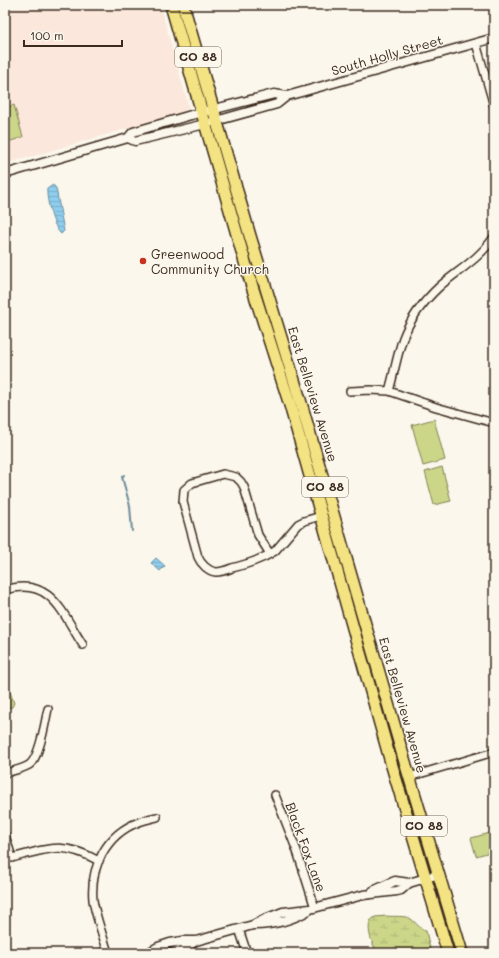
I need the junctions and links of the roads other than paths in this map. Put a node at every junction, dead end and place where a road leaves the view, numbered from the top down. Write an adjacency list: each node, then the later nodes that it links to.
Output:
1 (171, 5): 8 (main road, East Belleview Avenue / CO 88)
2 (183, 5): 7 (main road, East Belleview Avenue / CO 88)
3 (494, 38): 4 (street, South Holly Street)
4 (476, 43): 5 (street, South Holly Street); 6 (street)
5 (287, 96): 7 (street, South Holly Street); 9 (street, South Holly Street)
6 (494, 106)
7 (213, 109): 8 (street, South Holly Street); 9 (main road, East Belleview Avenue / CO 88)
8 (202, 112): 9 (main road, East Belleview Avenue / CO 88); 10 (street, South Holly Street)
9 (211, 123): 10 (street, South Holly Street); 16 (main road, East Belleview Avenue / CO 88); 23 (main road, East Belleview Avenue / CO 88)
10 (128, 138): 11 (street, South Holly Street)
11 (5, 174)
12 (494, 237): 14 (street)
13 (350, 391): 14 (street)
14 (389, 392): 15 (street)
15 (494, 423)
16 (321, 516): 17 (street); 29 (main road, East Belleview Avenue / CO 88)
17 (270, 554): 17 (street)
18 (5, 590): 19 (street)
19 (83, 645)
20 (48, 709): 22 (street)
21 (494, 752): 23 (street)
22 (5, 773)
23 (410, 777): 28 (main road, East Belleview Avenue / CO 88)
24 (275, 795): 30 (street, Black Fox Lane)
25 (157, 817): 27 (street)
26 (5, 835): 27 (street)
27 (98, 861): 33 (street)
28 (439, 874): 29 (street); 38 (main road, East Belleview Avenue / CO 88)
29 (426, 878): 30 (street); 37 (main road, East Belleview Avenue / CO 88)
30 (313, 908): 31 (street)
31 (240, 929): 32 (street); 36 (street)
32 (196, 941): 34 (street); 35 (street)
33 (108, 953)
34 (148, 953)
35 (172, 953)
36 (247, 953)
37 (448, 953)
38 (462, 953)

